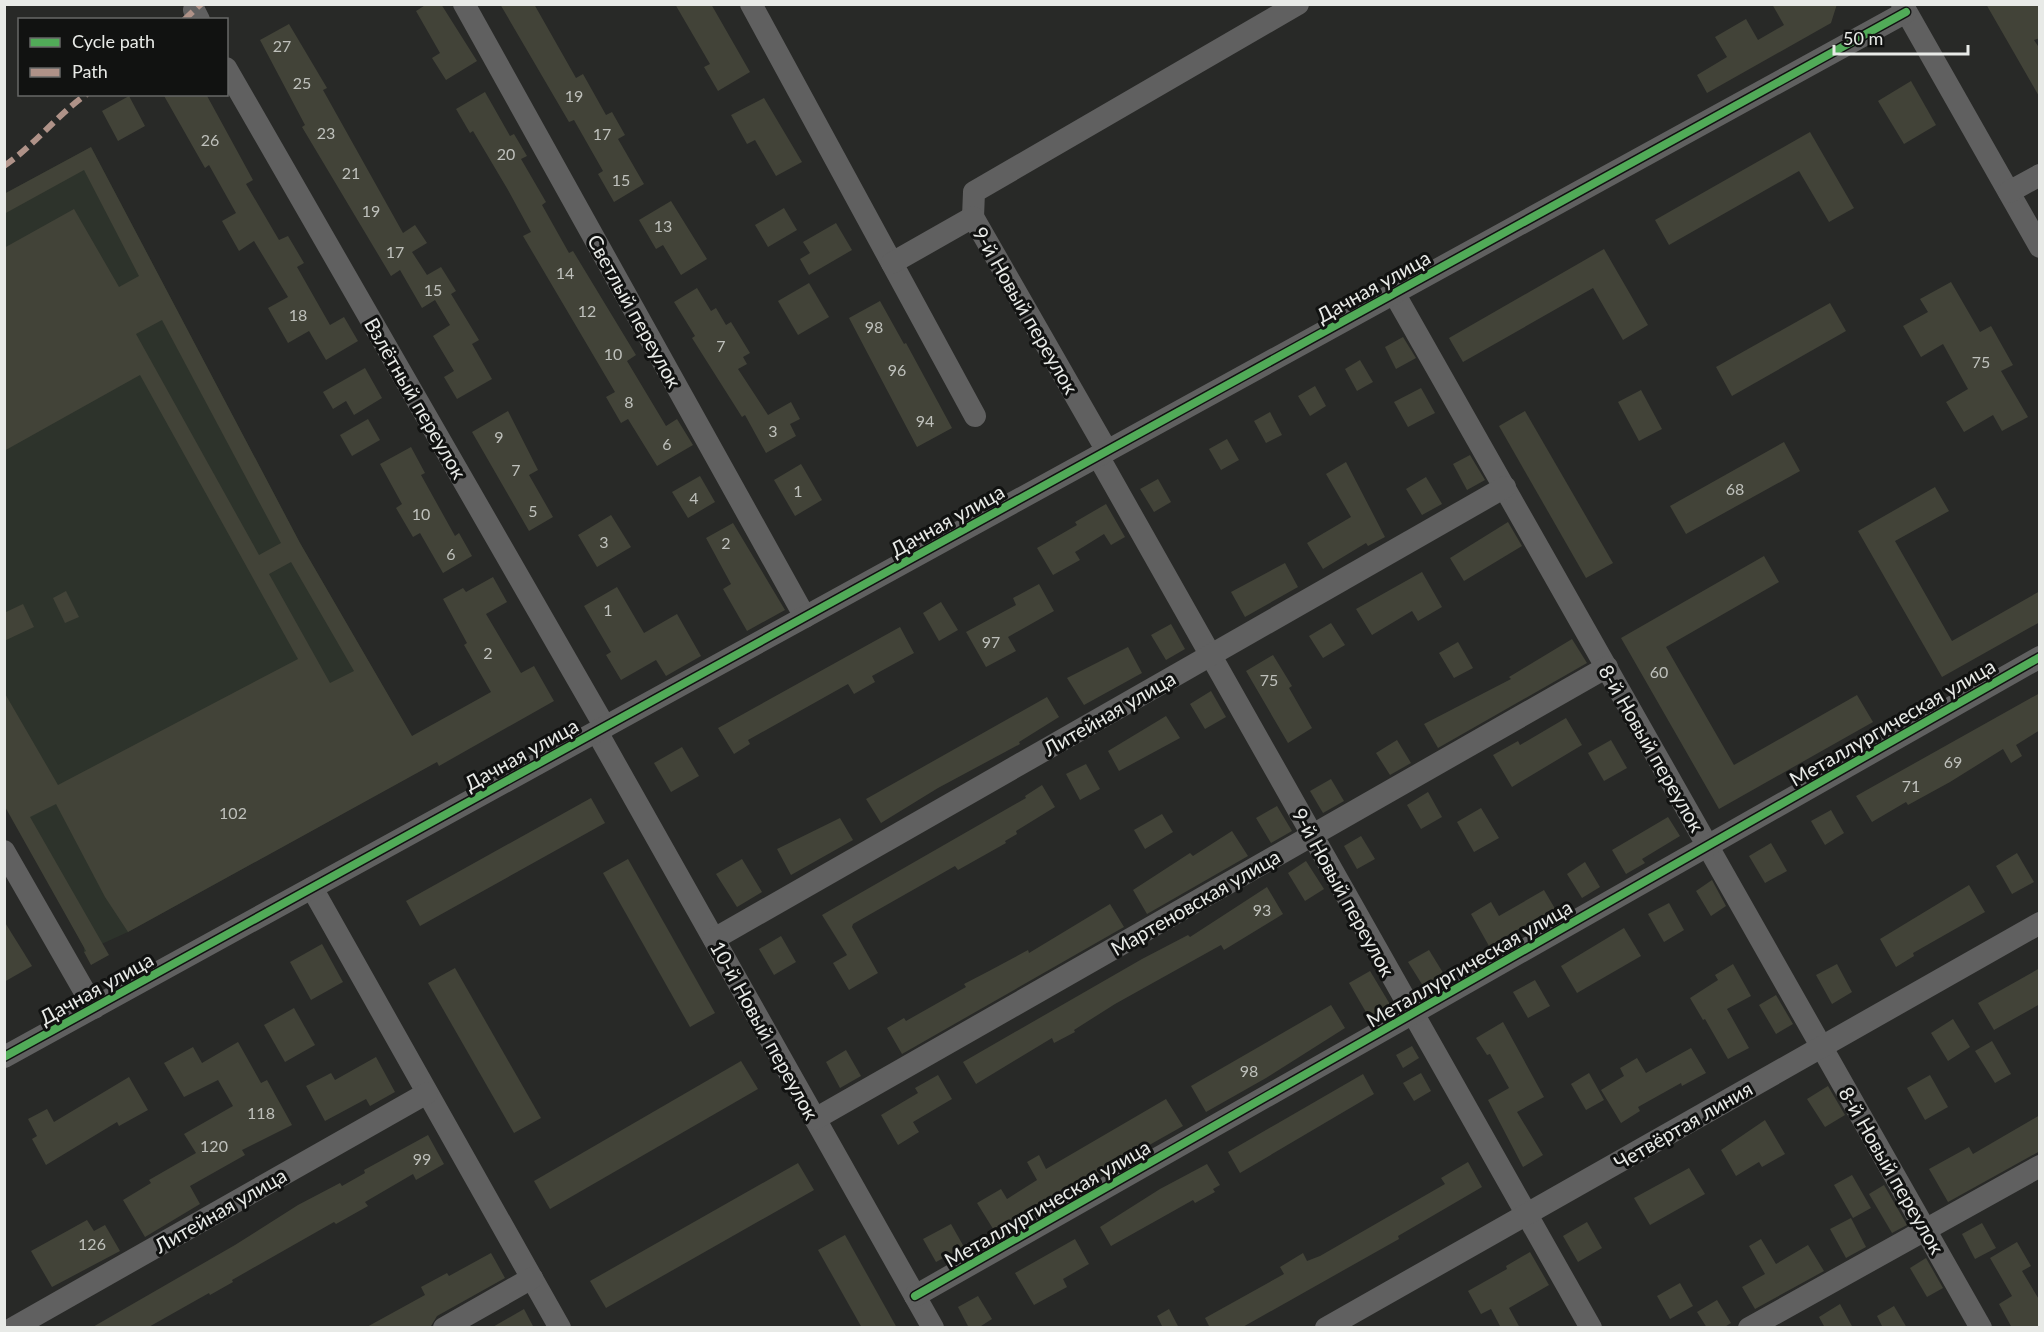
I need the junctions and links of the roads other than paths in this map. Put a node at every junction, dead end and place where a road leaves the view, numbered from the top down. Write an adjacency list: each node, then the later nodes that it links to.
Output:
1 (465, 4): 15 (street, Светлый переулок)
2 (752, 4): 10 (street)
3 (1298, 4): 8 (street)
4 (1904, 8): 7 (street); 11 (street, Дачная улица)
5 (228, 72): 19 (street, Взлётный переулок)
6 (2040, 175): 7 (street)
7 (2009, 192): 9 (street)
8 (973, 218): 10 (street, 9-й Новый переулок); 13 (street, 9-й Новый переулок)
9 (2040, 247)
10 (892, 263): 12 (street)
11 (1394, 293): 13 (street, Дачная улица); 14 (street, 8-й Новый переулок)
12 (975, 416)
13 (1103, 453): 15 (street, Дачная улица); 16 (street, 9-й Новый переулок)
14 (1505, 487): 16 (street, Литейная улица); 18 (street, 8-й Новый переулок)
15 (805, 617): 19 (street, Дачная улица)
16 (1210, 655): 20 (street, 9-й Новый переулок); 25 (street, Литейная улица)
17 (2040, 657): 21 (street, Металлургическая улица)
18 (1607, 668): 20 (street, Мартеновская улица); 21 (street, 8-й Новый переулок)
19 (601, 729): 23 (street, Дачная улица); 25 (street, 10-й Новый переулок)
20 (1312, 836): 27 (street, 9-й Новый переулок); 31 (street, Мартеновская улица)
21 (1708, 846): 27 (street, Металлургическая улица); 28 (street, 8-й Новый переулок)
22 (4, 850): 26 (street)
23 (312, 888): 26 (street, Дачная улица); 30 (street)
24 (2040, 923): 28 (street, Четвёртая линия)
25 (714, 939): 31 (street, 10-й Новый переулок)
26 (94, 1008): 29 (street, Дачная улица)
27 (1413, 1014): 33 (street, 9-й Новый переулок); 36 (street, Металлургическая улица)
28 (1822, 1046): 33 (street, Четвёртая линия); 34 (street, 8-й Новый переулок)
29 (4, 1057)
30 (427, 1093): 35 (street); 37 (street, Литейная улица)
31 (815, 1119): 36 (street, 10-й Новый переулок)
32 (2040, 1166): 34 (street)
33 (1526, 1214): 41 (street, Четвёртая линия); 42 (street, 9-й Новый переулок)
34 (1925, 1228): 43 (street); 44 (street, 8-й Новый переулок)
35 (531, 1278): 38 (street); 39 (street)
36 (915, 1296): 40 (street, 10-й Новый переулок)
37 (13, 1328)
38 (444, 1328)
39 (560, 1328)
40 (933, 1328)
41 (1326, 1328)
42 (1591, 1328)
43 (1749, 1328)
44 (1982, 1328)

